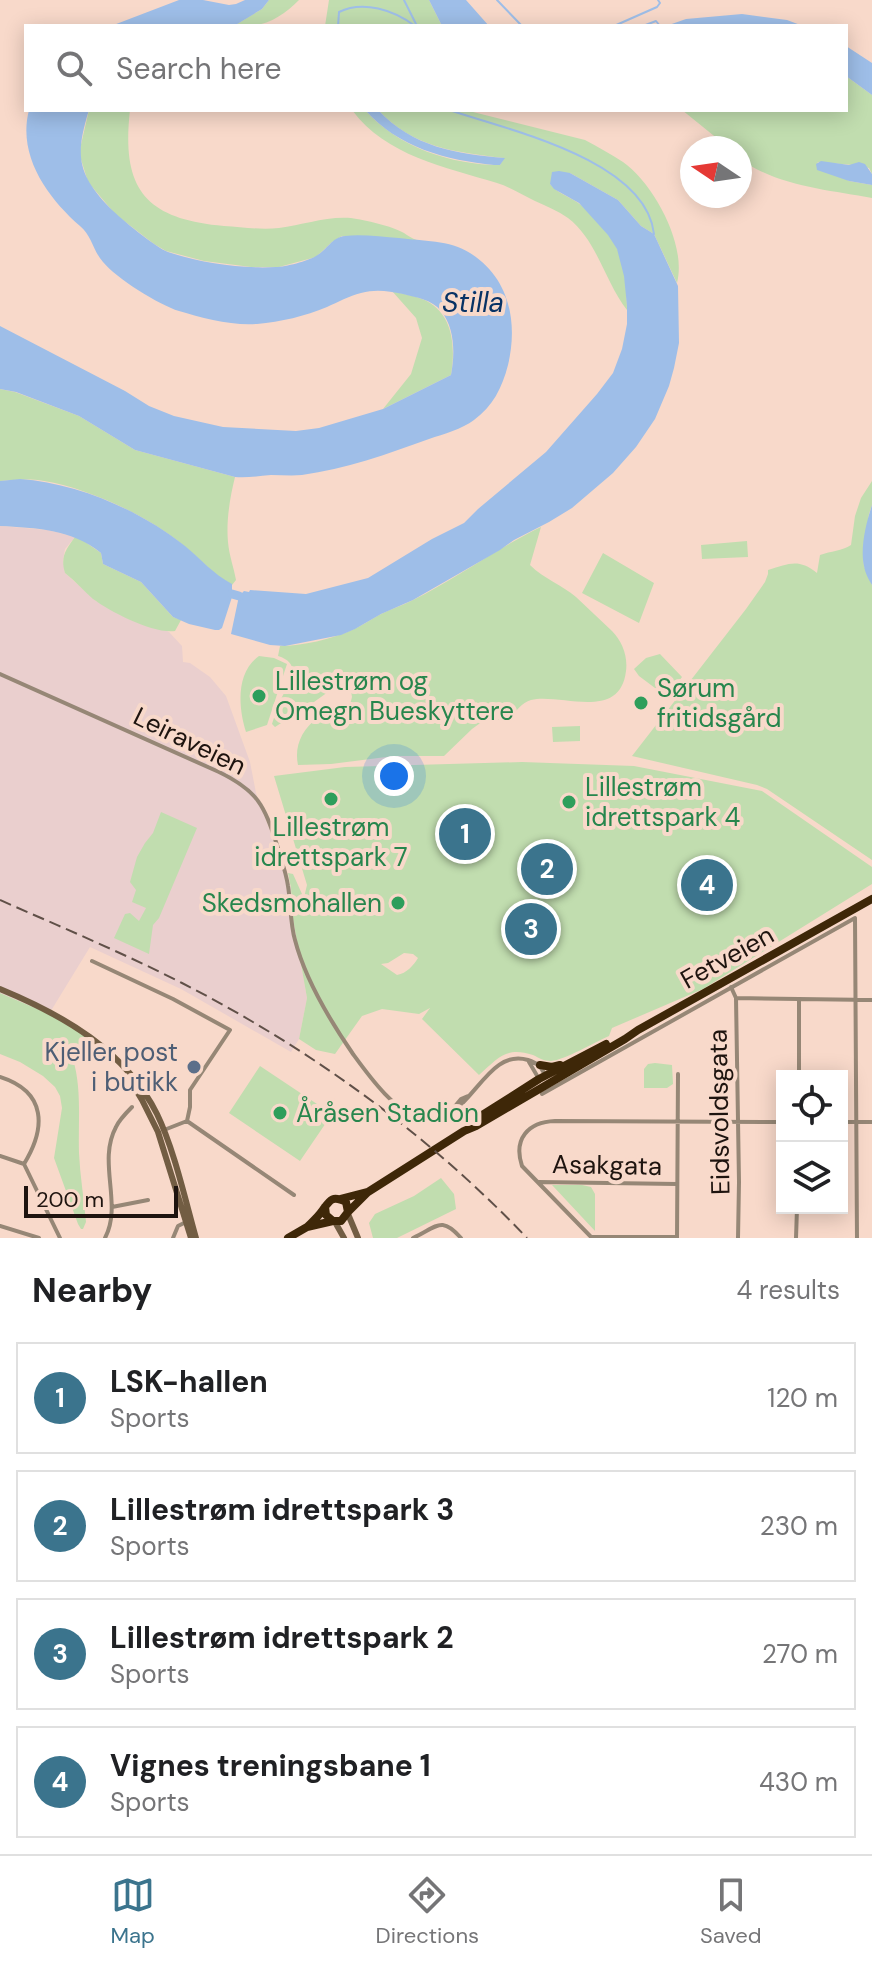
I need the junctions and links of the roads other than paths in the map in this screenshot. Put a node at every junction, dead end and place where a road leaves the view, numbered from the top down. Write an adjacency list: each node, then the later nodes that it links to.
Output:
1 (0, 674): 11 (street, Leiraveien)
2 (872, 897): 10 (highway, Fetveien)
3 (92, 961): 20 (street)
4 (731, 987): 6 (street, Eidsvoldsgata); 8 (street); 17 (street)
5 (0, 989): 26 (main road)
6 (736, 998): 7 (street); 21 (street, Eidsvoldsgata)
7 (799, 999): 8 (street); 14 (street)
8 (857, 999): 9 (street); 24 (street)
9 (872, 1000)
10 (638, 1030): 12 (highway, Fetveien); 17 (highway, Fetveien)
11 (528, 1060): 13 (street); 17 (street)
12 (568, 1063): 13 (highway); 17 (highway, Fetveien)
13 (540, 1065): 17 (street)
14 (799, 1070)
15 (678, 1074): 19 (street)
16 (0, 1077): 28 (street)
17 (543, 1083): 31 (highway, Fetveien)
18 (132, 1107): 35 (street)
19 (678, 1120): 21 (street); 29 (street); 30 (street)
20 (187, 1121): 26 (street); 32 (street)
21 (738, 1121): 22 (street); 55 (street, Eidsvoldsgata)
22 (776, 1122)
23 (848, 1122): 24 (street)
24 (857, 1122): 25 (street); 57 (street)
25 (872, 1122)
26 (161, 1131): 40 (main road)
27 (0, 1156): 28 (street)
28 (24, 1164): 46 (street)
29 (537, 1182): 30 (street, Asakgata); 44 (street)
30 (677, 1184): 54 (street)
31 (368, 1192): 33 (highway, Fetveien); 37 (highway, Fetveien)
32 (294, 1195)
33 (340, 1199): 36 (highway); 37 (highway)
34 (148, 1200): 35 (street)
35 (112, 1207): 47 (street)
36 (325, 1207): 39 (highway); 42 (highway)
37 (348, 1213): 39 (highway); 51 (main road)
38 (797, 1214): 56 (street)
39 (334, 1222): 42 (highway); 50 (main road)
40 (189, 1224): 43 (street); 48 (main road)
41 (0, 1226): 45 (street)
42 (307, 1227): 49 (highway)
43 (174, 1235)
44 (591, 1237): 54 (street)
45 (39, 1238)
46 (60, 1238)
47 (105, 1238)
48 (194, 1238)
49 (288, 1238)
50 (344, 1238)
51 (358, 1238)
52 (413, 1238): 53 (street)
53 (461, 1238)
54 (677, 1238)
55 (738, 1238)
56 (796, 1238)
57 (857, 1238)

